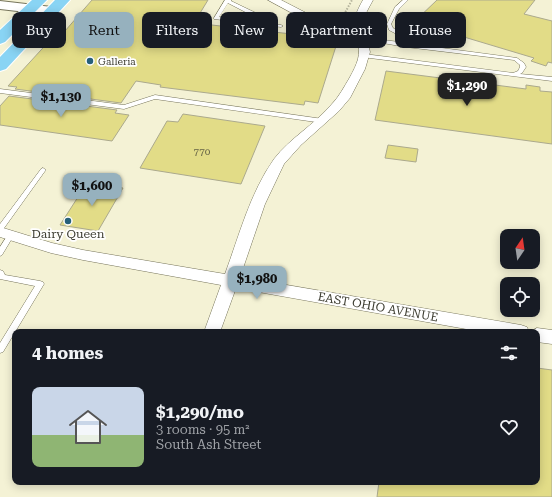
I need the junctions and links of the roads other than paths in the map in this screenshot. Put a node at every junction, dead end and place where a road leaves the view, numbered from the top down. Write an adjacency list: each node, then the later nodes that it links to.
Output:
1 (228, 0): 9 (lane); 10 (lane)
2 (273, 0): 11 (street)
3 (368, 0): 12 (street)
4 (406, 0): 14 (lane)
5 (35, 4): 6 (street); 7 (street); 19 (main road)
6 (0, 5)
7 (58, 6): 23 (main road)
8 (220, 12): 15 (lane)
9 (220, 12)
10 (250, 12)
11 (296, 12)
12 (361, 12)
13 (395, 12): 18 (lane)
14 (395, 12)
15 (220, 18)
16 (278, 26): 17 (lane)
17 (281, 26)
18 (395, 31)
19 (0, 39)
20 (365, 48): 22 (street)
21 (432, 48): 24 (lane)
22 (364, 56): 24 (lane); 27 (street)
23 (0, 66)
24 (511, 74): 25 (lane)
25 (552, 79)
26 (0, 91): 27 (lane)
27 (323, 121): 32 (street)
28 (43, 170): 29 (lane)
29 (4, 232): 30 (lane); 32 (street, EAST OHIO AVENUE)
30 (0, 253)
31 (1, 277): 33 (lane)
32 (230, 281): 34 (street); 35 (street, EAST OHIO AVENUE)
33 (13, 329)
34 (213, 329)
35 (504, 329)
36 (12, 330): 39 (lane)
37 (540, 335): 38 (street)
38 (552, 337)
39 (0, 350)

